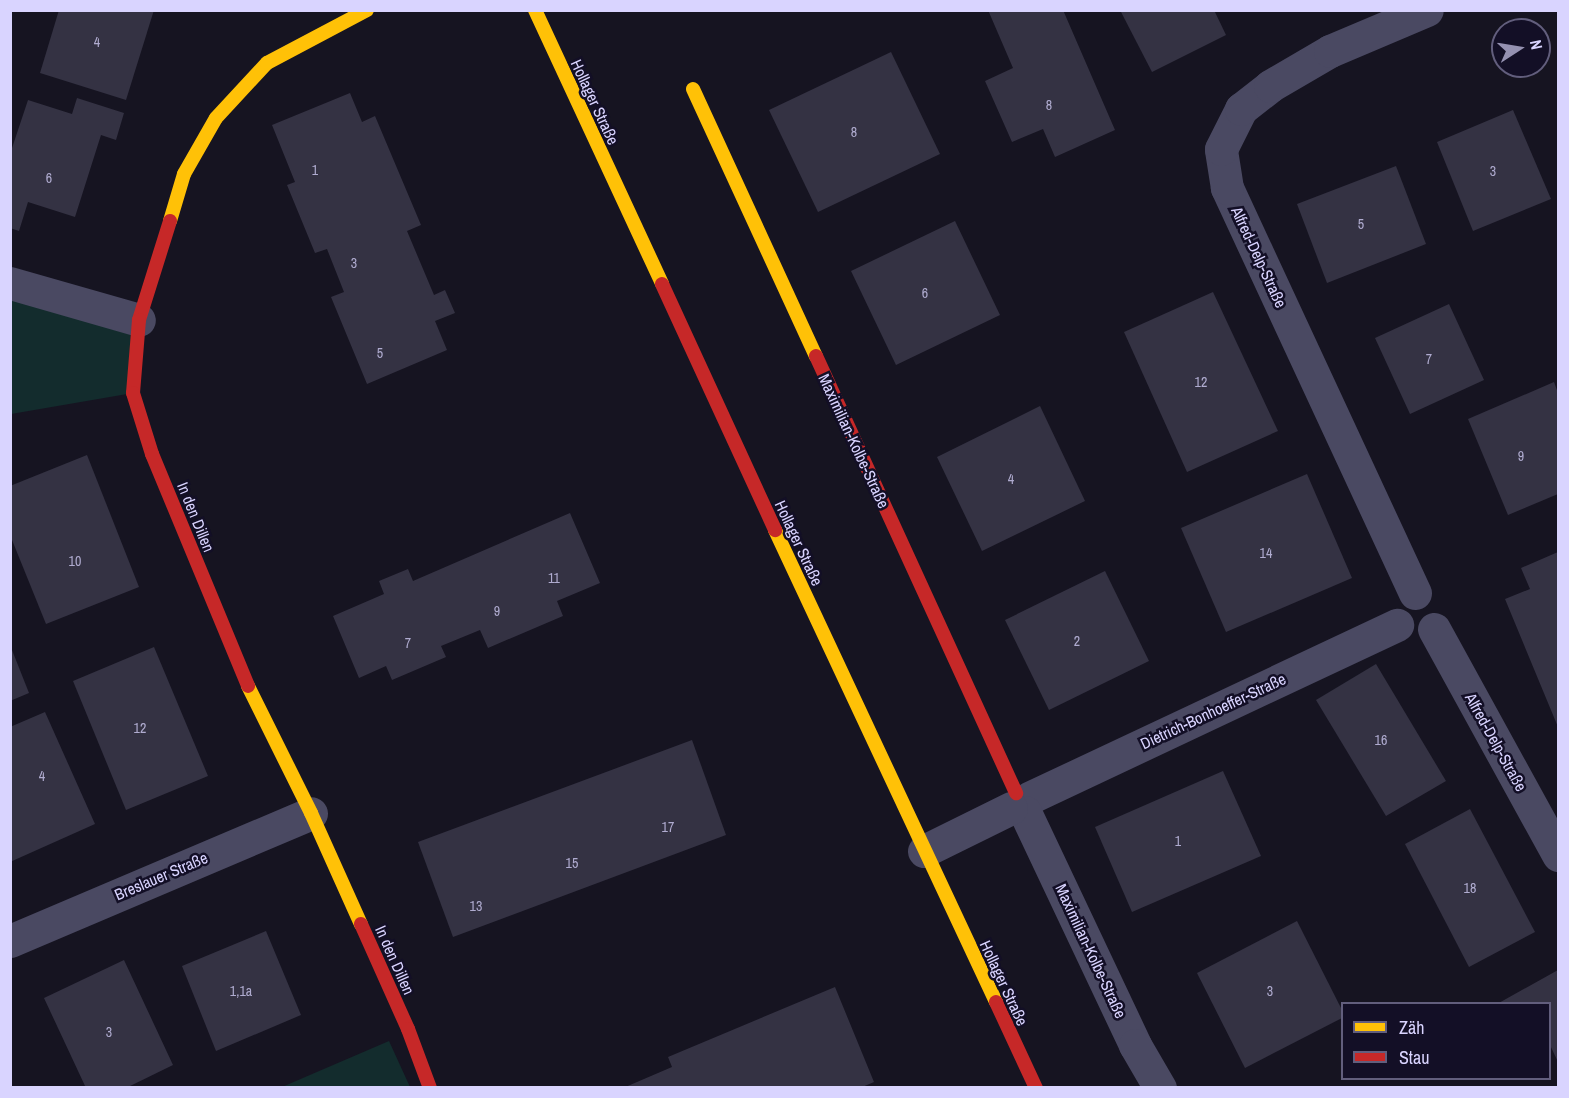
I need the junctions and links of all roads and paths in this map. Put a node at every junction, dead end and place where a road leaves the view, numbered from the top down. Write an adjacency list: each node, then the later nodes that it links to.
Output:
1 (367, 10): 6 (street, In den Dillen)
2 (535, 10): 12 (street, Hollager Straße)
3 (1426, 10): 7 (street, Alfred-Delp-Straße)
4 (693, 89): 10 (street, Maximilian-Kolbe-Straße)
5 (10, 283): 6 (street)
6 (139, 320): 11 (street, In den Dillen)
7 (1415, 593): 8 (street); 9 (street, Alfred-Delp-Straße)
8 (1397, 625): 9 (street); 10 (street, Dietrich-Bonhoeffer-Straße)
9 (1434, 629): 13 (street, Alfred-Delp-Straße)
10 (1020, 803): 12 (street, Dietrich-Bonhoeffer-Straße); 17 (street, Maximilian-Kolbe-Straße)
11 (311, 813): 14 (street, Breslauer Straße); 15 (street, In den Dillen)
12 (924, 851): 16 (street, Hollager Straße)
13 (1558, 855)
14 (10, 941)
15 (430, 1088)
16 (1036, 1088)
17 (1160, 1088)

